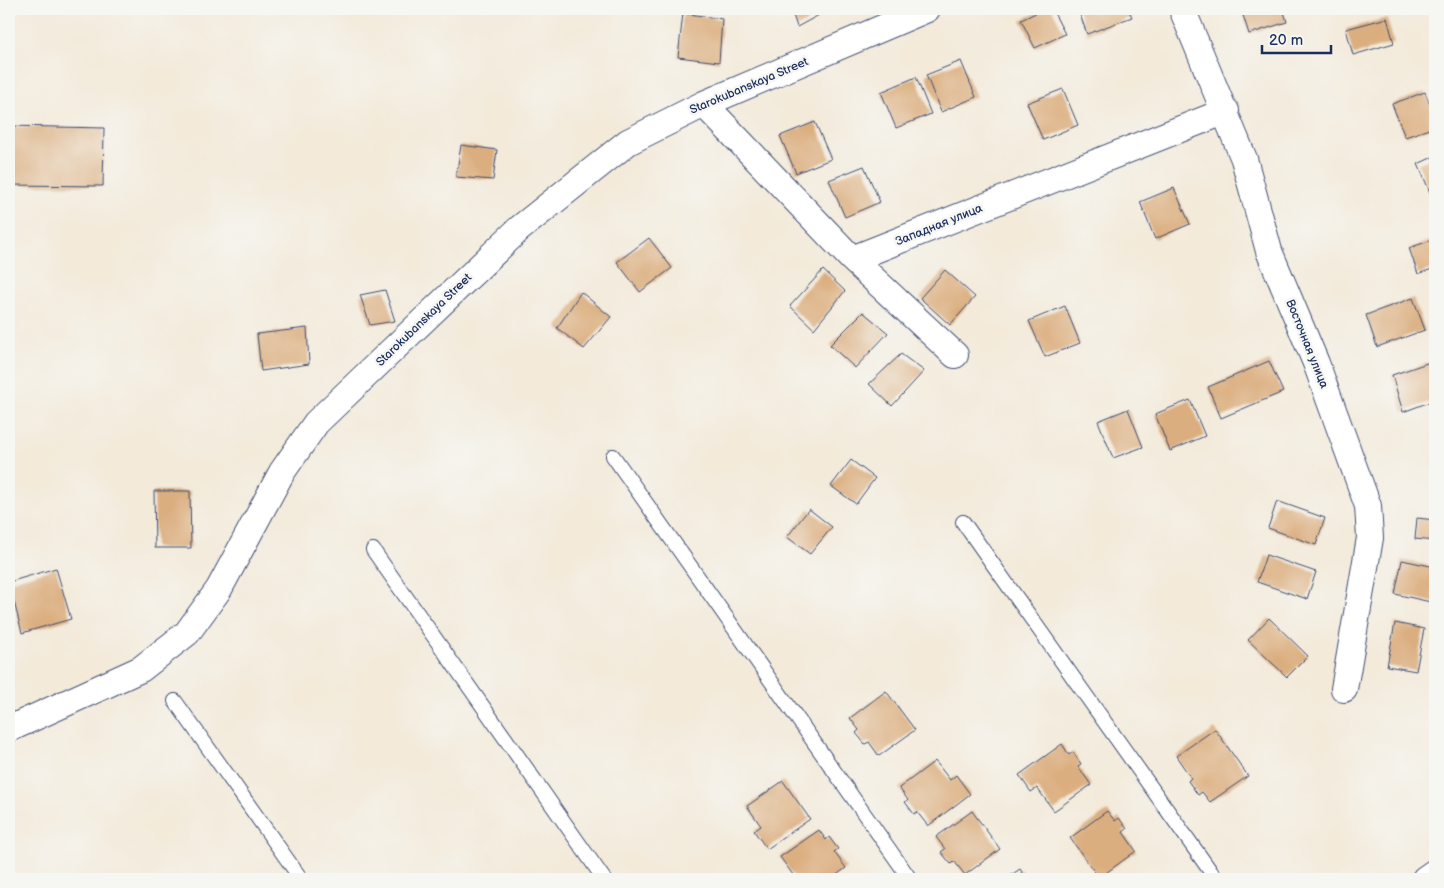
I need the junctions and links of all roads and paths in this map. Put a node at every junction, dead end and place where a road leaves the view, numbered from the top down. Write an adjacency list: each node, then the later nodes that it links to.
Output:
1 (927, 9): 3 (street, Starokubanskaya Street)
2 (1182, 9): 4 (street, Восточная улица)
3 (704, 104): 5 (street); 12 (street, Starokubanskaya Street)
4 (1226, 111): 5 (street, Западная улица); 10 (street, Восточная улица)
5 (852, 259): 6 (street)
6 (955, 355)
7 (613, 456): 16 (lane)
8 (963, 522): 17 (lane)
9 (373, 550): 15 (lane)
10 (1344, 689)
11 (175, 701): 14 (lane)
12 (9, 729)
13 (1435, 872): 18 (street)
14 (301, 879)
15 (604, 879)
16 (910, 879)
17 (1216, 879)
18 (1425, 879)

